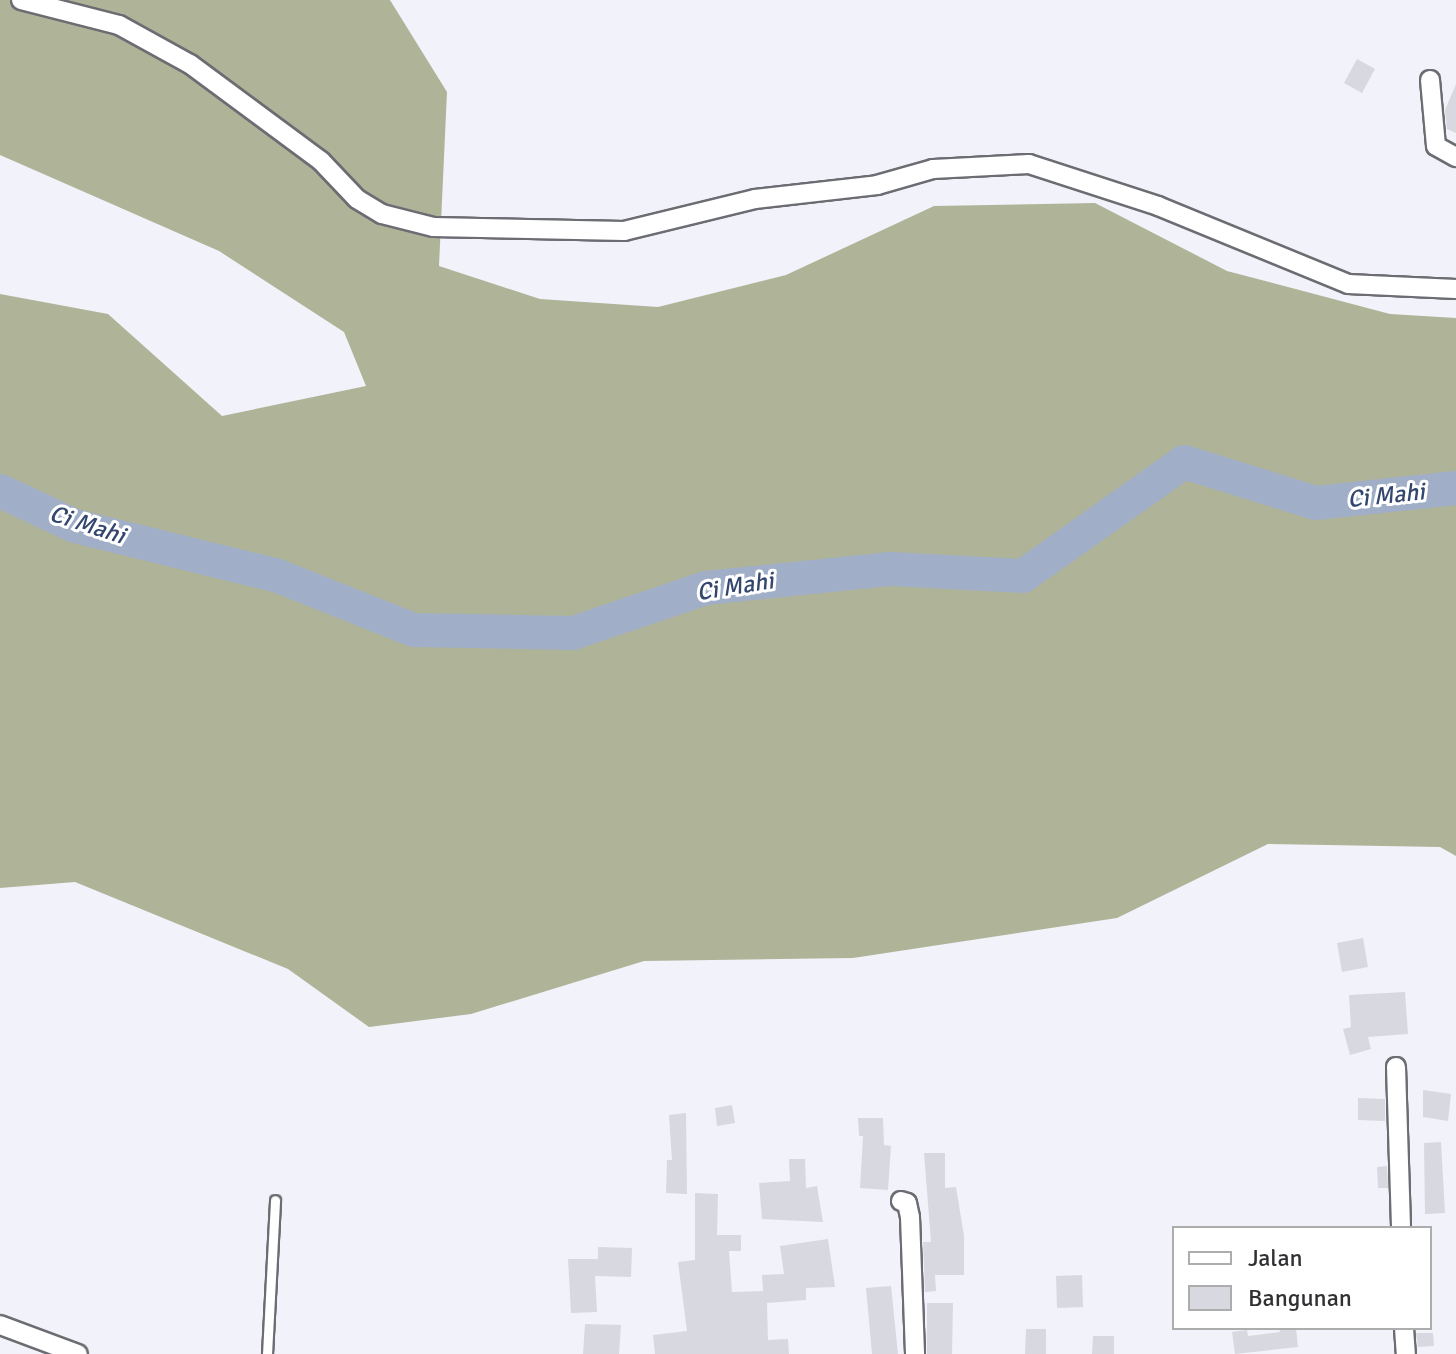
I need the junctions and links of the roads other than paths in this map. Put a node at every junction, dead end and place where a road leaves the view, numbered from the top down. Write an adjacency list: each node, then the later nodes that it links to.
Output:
1 (21, 0): 4 (street)
2 (1430, 80): 3 (street)
3 (1456, 157)
4 (1456, 289)
5 (1396, 1067): 8 (street)
6 (275, 1200): 12 (lane)
7 (901, 1201): 13 (street)
8 (1401, 1226)
9 (0, 1325): 11 (street)
10 (1404, 1330): 14 (street)
11 (78, 1354)
12 (267, 1354)
13 (915, 1354)
14 (1406, 1354)

